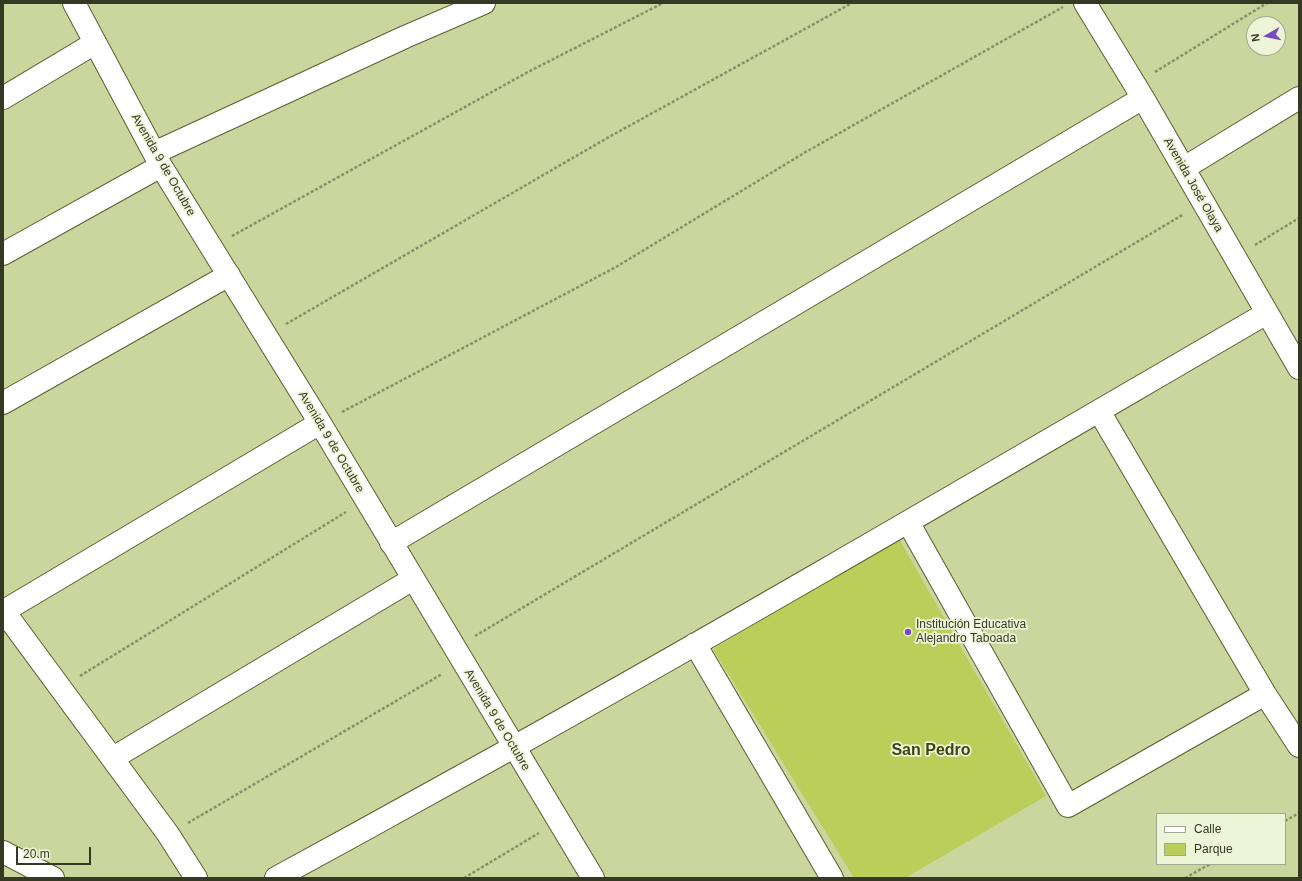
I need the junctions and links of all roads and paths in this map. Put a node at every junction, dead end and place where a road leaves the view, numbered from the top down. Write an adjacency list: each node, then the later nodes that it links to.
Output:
1 (74, 3): 8 (street, Avenida 9 de Octubre)
2 (484, 3): 12 (street)
3 (663, 3): 16 (path)
4 (852, 3): 21 (path)
5 (1069, 3): 26 (path)
6 (1085, 3): 9 (street, Avenida José Olaya)
7 (1267, 3): 9 (path)
8 (95, 43): 10 (street); 12 (street, Avenida 9 de Octubre)
9 (1139, 91): 13 (street, Avenida José Olaya); 29 (street)
10 (3, 98)
11 (1299, 98): 13 (street)
12 (158, 159): 16 (street, Avenida 9 de Octubre); 17 (street)
13 (1184, 168): 14 (street, Avenida José Olaya)
14 (1203, 203): 18 (street, Avenida José Olaya); 33 (path)
15 (1299, 218): 18 (path)
16 (212, 247): 19 (street, Avenida 9 de Octubre)
17 (3, 254)
18 (1235, 257): 20 (street, Avenida José Olaya)
19 (229, 275): 21 (street, Avenida 9 de Octubre); 24 (street)
20 (1267, 313): 22 (street, Avenida José Olaya); 25 (street)
21 (266, 335): 26 (street, Avenida 9 de Octubre)
22 (1292, 339): 23 (street, Avenida José Olaya)
23 (1299, 368)
24 (3, 403)
25 (1099, 411): 28 (street); 35 (street)
26 (320, 423): 27 (street, Avenida 9 de Octubre); 31 (street)
27 (366, 500): 29 (street, Avenida 9 de Octubre); 34 (path)
28 (908, 522): 32 (street); 35 (street)
29 (391, 543): 30 (street, Avenida 9 de Octubre)
30 (413, 579): 33 (street, Avenida 9 de Octubre); 38 (street)
31 (4, 610): 34 (street)
32 (695, 644): 37 (street); 50 (street)
33 (458, 655): 37 (street, Avenida 9 de Octubre); 42 (path)
34 (61, 688): 38 (street)
35 (1265, 694): 36 (street)
36 (1299, 746)
37 (513, 747): 41 (street, Avenida 9 de Octubre); 47 (street)
38 (113, 758): 42 (street)
39 (1299, 813): 40 (path)
40 (1286, 820)
41 (558, 821): 48 (path); 49 (street, Avenida 9 de Octubre)
42 (168, 834): 46 (street)
43 (3, 852): 45 (street)
44 (1208, 865): 51 (path)
45 (53, 878)
46 (196, 878)
47 (276, 878)
48 (464, 878)
49 (593, 878)
50 (832, 878)
51 (1185, 878)

